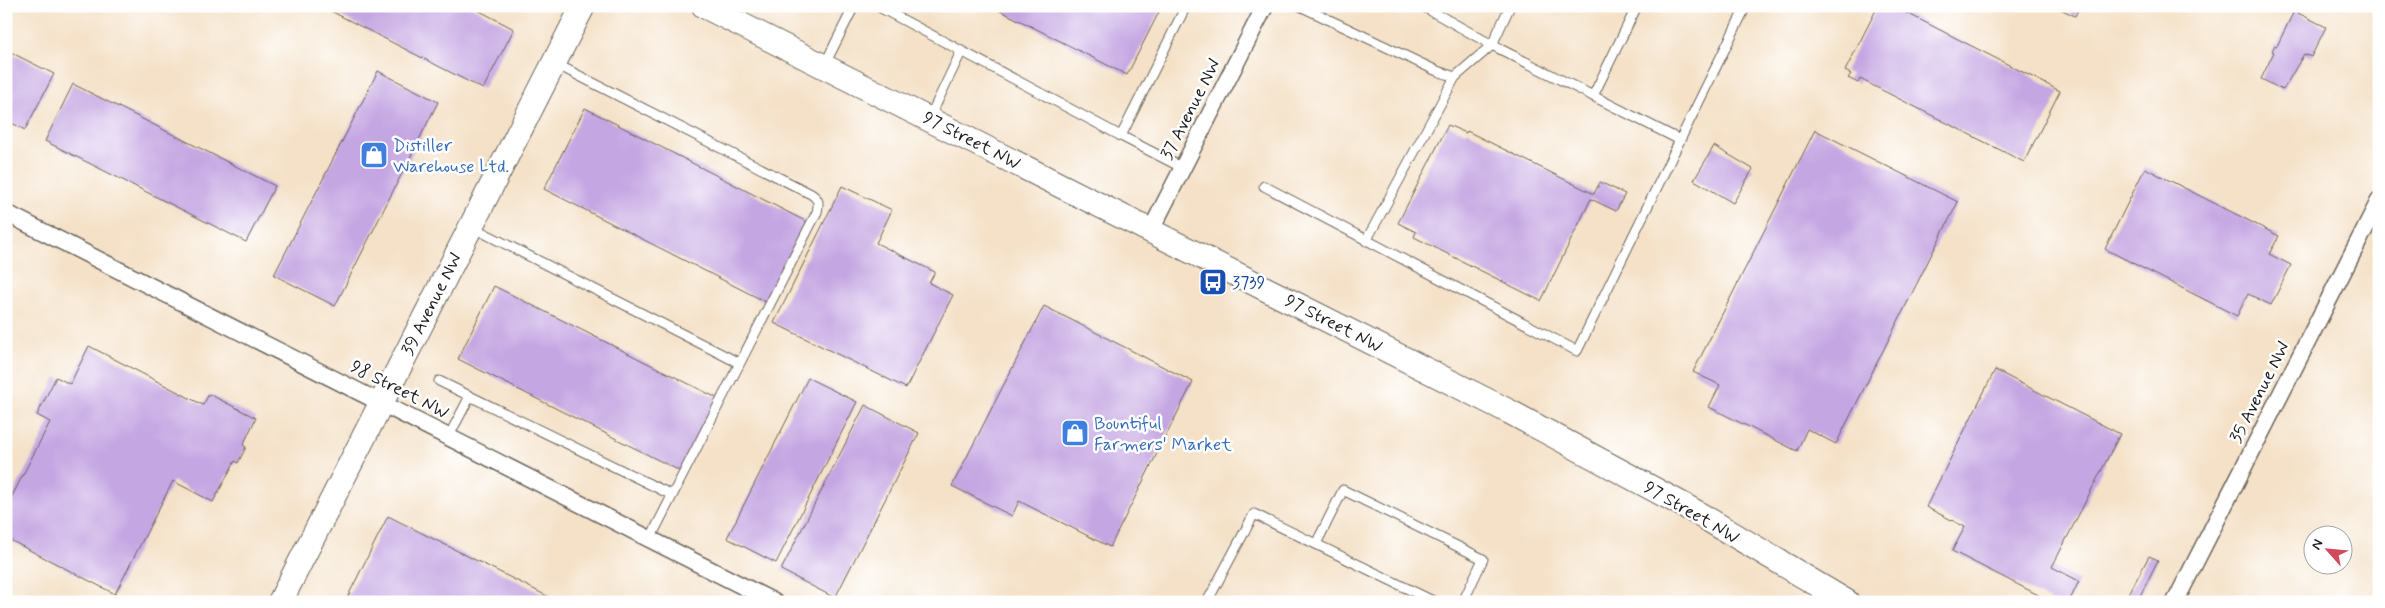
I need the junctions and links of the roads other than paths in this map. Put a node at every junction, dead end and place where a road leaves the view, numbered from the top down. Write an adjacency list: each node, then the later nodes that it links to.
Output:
1 (582, 6): 14 (street, 39 Avenue NW)
2 (704, 6): 15 (street, 97 Street NW)
3 (854, 6): 15 (lane)
4 (878, 6): 13 (lane)
5 (1186, 6): 19 (lane)
6 (1300, 6): 16 (lane)
7 (1510, 6): 12 (lane)
8 (1636, 6): 17 (lane)
9 (1746, 6): 20 (lane)
10 (1425, 7): 12 (lane)
11 (1259, 8): 21 (street, 37 Avenue NW)
12 (1492, 45): 16 (lane); 17 (lane)
13 (961, 52): 18 (lane); 19 (lane)
14 (554, 63): 25 (street, 39 Avenue NW); 28 (lane)
15 (824, 66): 18 (street, 97 Street NW)
16 (1455, 77): 27 (lane)
17 (1592, 96): 20 (lane)
18 (929, 119): 26 (street, 97 Street NW)
19 (1121, 136): 21 (lane)
20 (1680, 140): 27 (lane)
21 (1183, 168): 26 (street, 37 Avenue NW)
22 (1264, 186): 27 (lane)
23 (2379, 201): 42 (street, 35 Avenue NW)
24 (6, 213): 31 (street, 98 Street NW)
25 (470, 226): 28 (lane); 31 (street, 39 Avenue NW)
26 (1151, 230): 41 (street, 97 Street NW)
27 (1366, 240)
28 (740, 363): 33 (lane)
29 (439, 380): 30 (lane)
30 (470, 396): 32 (lane); 33 (lane)
31 (381, 402): 32 (street, 98 Street NW); 36 (street, 39 Avenue NW)
32 (449, 436): 34 (street, 98 Street NW)
33 (672, 495): 34 (lane)
34 (650, 538): 37 (street, 98 Street NW)
35 (1316, 544): 38 (lane); 39 (lane); 40 (lane)
36 (280, 602)
37 (774, 602)
38 (1208, 602)
39 (1435, 602)
40 (1463, 602)
41 (1847, 602)
42 (2175, 602)

